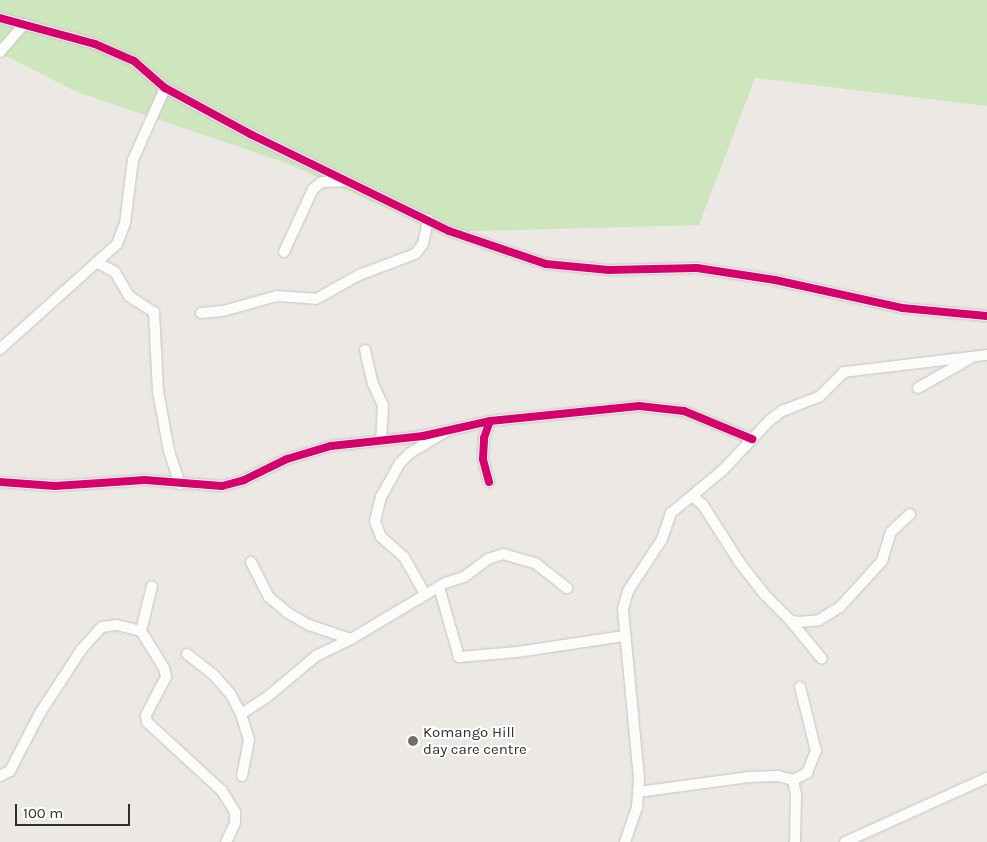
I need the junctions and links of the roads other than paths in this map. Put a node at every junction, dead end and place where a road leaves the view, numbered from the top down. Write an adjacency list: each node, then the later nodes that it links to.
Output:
1 (0, 18): 2 (street)
2 (24, 24): 3 (street); 4 (street)
3 (0, 52)
4 (165, 88): 5 (street); 8 (street)
5 (348, 181): 6 (street); 7 (street)
6 (428, 220): 9 (street); 10 (street)
7 (284, 252)
8 (98, 263): 11 (street); 22 (street)
9 (201, 313)
10 (987, 316)
11 (1, 347)
12 (365, 350): 19 (street)
13 (978, 356): 14 (street); 15 (street); 18 (street)
14 (987, 361)
15 (918, 388)
16 (490, 421): 17 (street); 18 (street); 21 (street)
17 (448, 430): 19 (street); 29 (street)
18 (752, 439): 23 (street)
19 (381, 440): 22 (street)
20 (0, 482): 22 (street)
21 (489, 482)
22 (180, 484)
23 (692, 496): 30 (street); 32 (street)
24 (910, 514): 30 (street)
25 (251, 562): 33 (street)
26 (152, 586): 31 (street)
27 (439, 587): 28 (street); 29 (street); 32 (street)
28 (567, 588)
29 (425, 594): 33 (street)
30 (790, 620): 35 (street)
31 (141, 631): 38 (street); 43 (street)
32 (624, 636): 42 (street)
33 (351, 638): 37 (street)
34 (187, 654): 37 (street)
35 (822, 659)
36 (800, 687): 41 (street)
37 (241, 714): 39 (street)
38 (0, 776)
39 (242, 776)
40 (987, 778): 46 (street)
41 (793, 780): 42 (street); 45 (street)
42 (638, 792): 44 (street)
43 (226, 842)
44 (625, 842)
45 (795, 842)
46 (845, 842)

